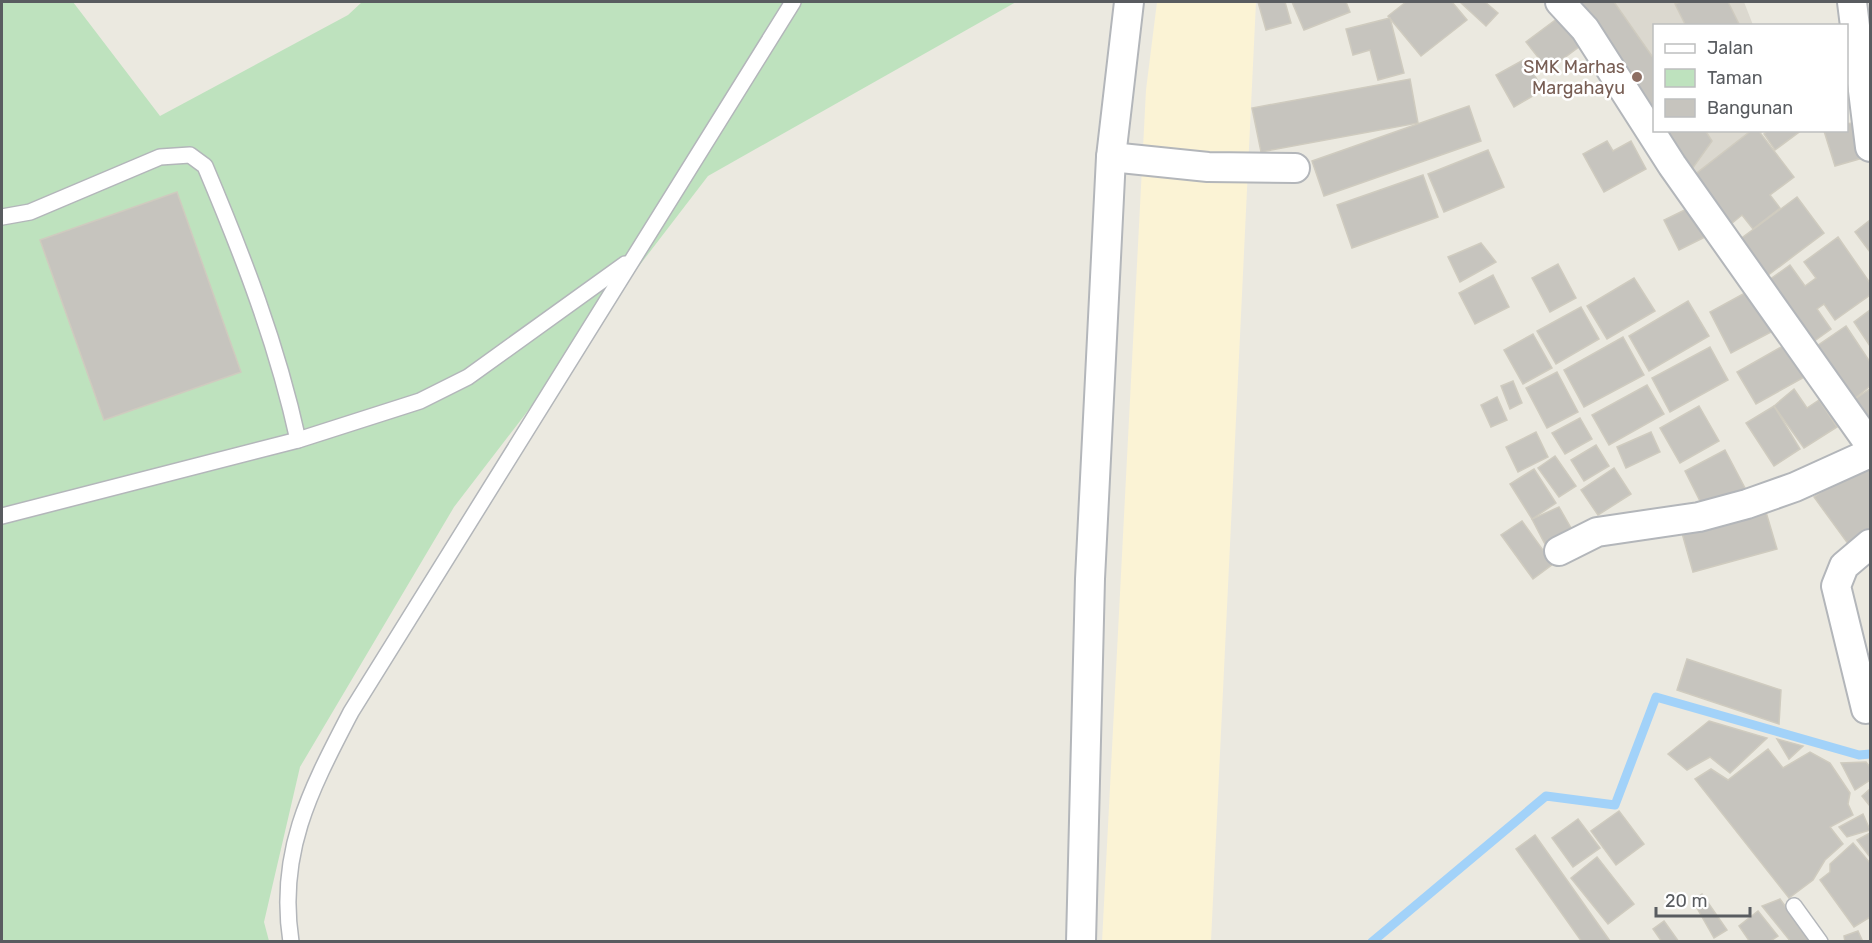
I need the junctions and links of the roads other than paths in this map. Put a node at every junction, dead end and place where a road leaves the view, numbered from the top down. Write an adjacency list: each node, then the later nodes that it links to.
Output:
1 (793, 2): 9 (lane)
2 (1129, 2): 6 (street)
3 (1560, 2): 11 (street)
4 (1852, 2): 5 (street)
5 (1870, 147)
6 (1111, 157): 7 (street); 19 (street)
7 (1295, 168)
8 (2, 217): 10 (lane)
9 (631, 260): 10 (lane); 18 (lane)
10 (298, 440): 13 (lane)
11 (1870, 445)
12 (1870, 453): 15 (street)
13 (2, 516)
14 (1870, 544): 16 (street)
15 (1559, 551)
16 (1866, 709)
17 (1794, 906): 20 (lane)
18 (291, 942)
19 (1081, 942)
20 (1820, 942)

